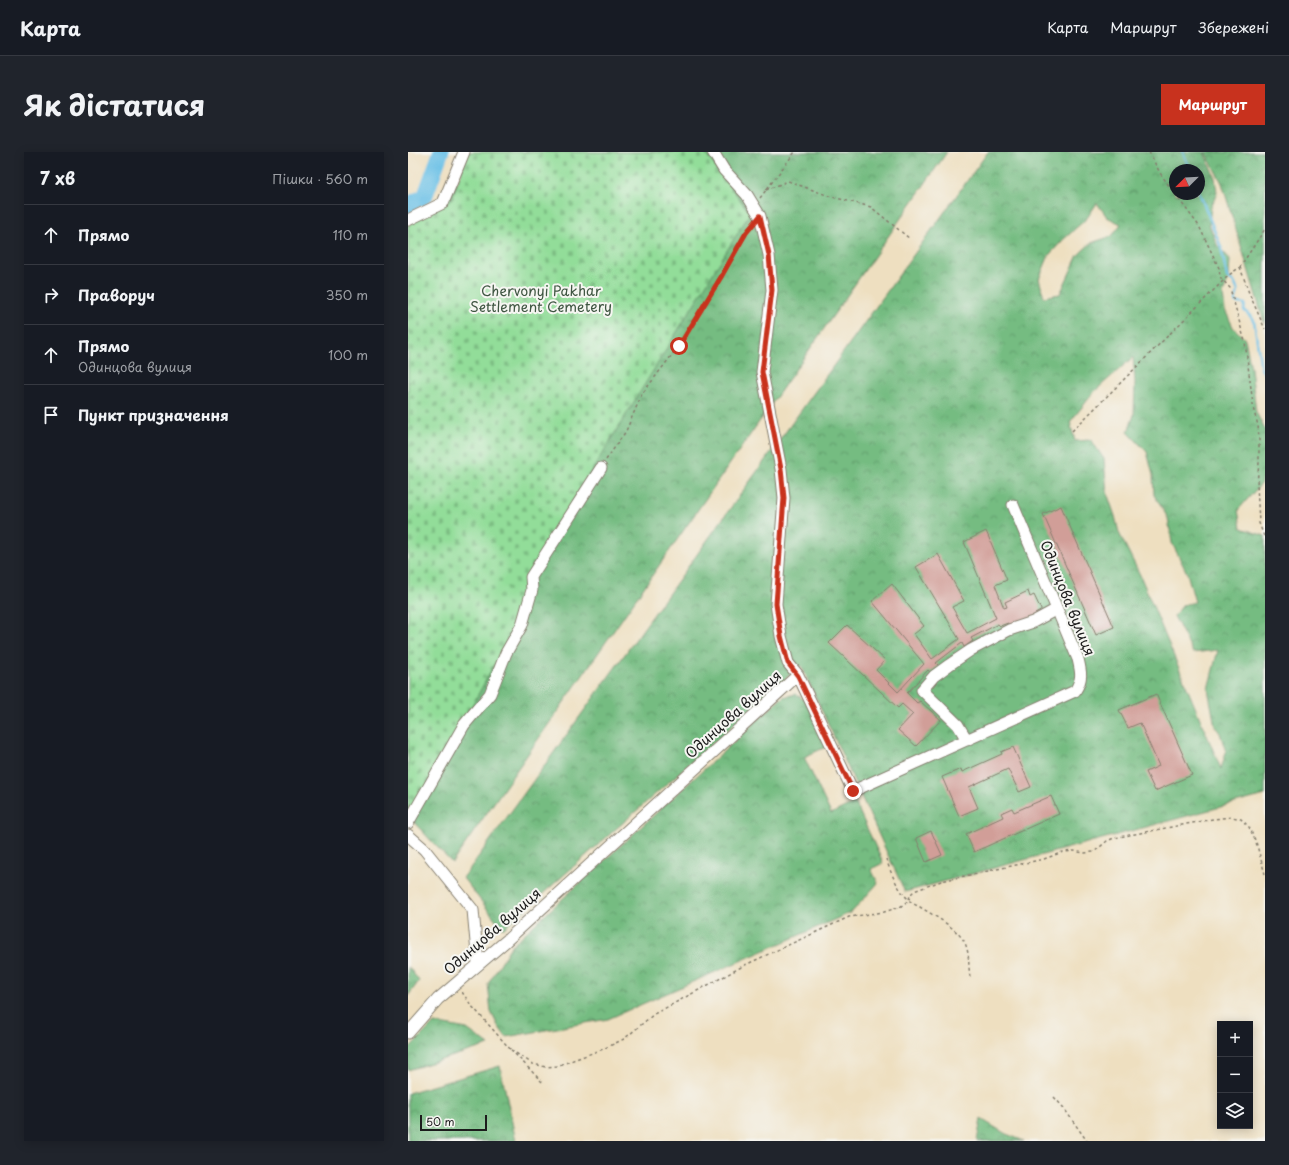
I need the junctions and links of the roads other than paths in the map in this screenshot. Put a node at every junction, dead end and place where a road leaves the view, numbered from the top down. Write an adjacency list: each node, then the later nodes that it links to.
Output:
1 (464, 152): 3 (street)
2 (714, 152): 7 (street)
3 (408, 220)
4 (601, 468): 9 (street)
5 (1013, 505): 6 (street, Одинцова вулиця)
6 (1057, 609): 8 (street, Одинцова вулиця); 8 (street)
7 (798, 676): 8 (street, Одинцова вулиця); 11 (street, Одинцова вулиця)
8 (967, 740)
9 (408, 823)
10 (408, 835): 11 (street)
11 (478, 964): 12 (street, Одинцова вулиця)
12 (408, 1033)

